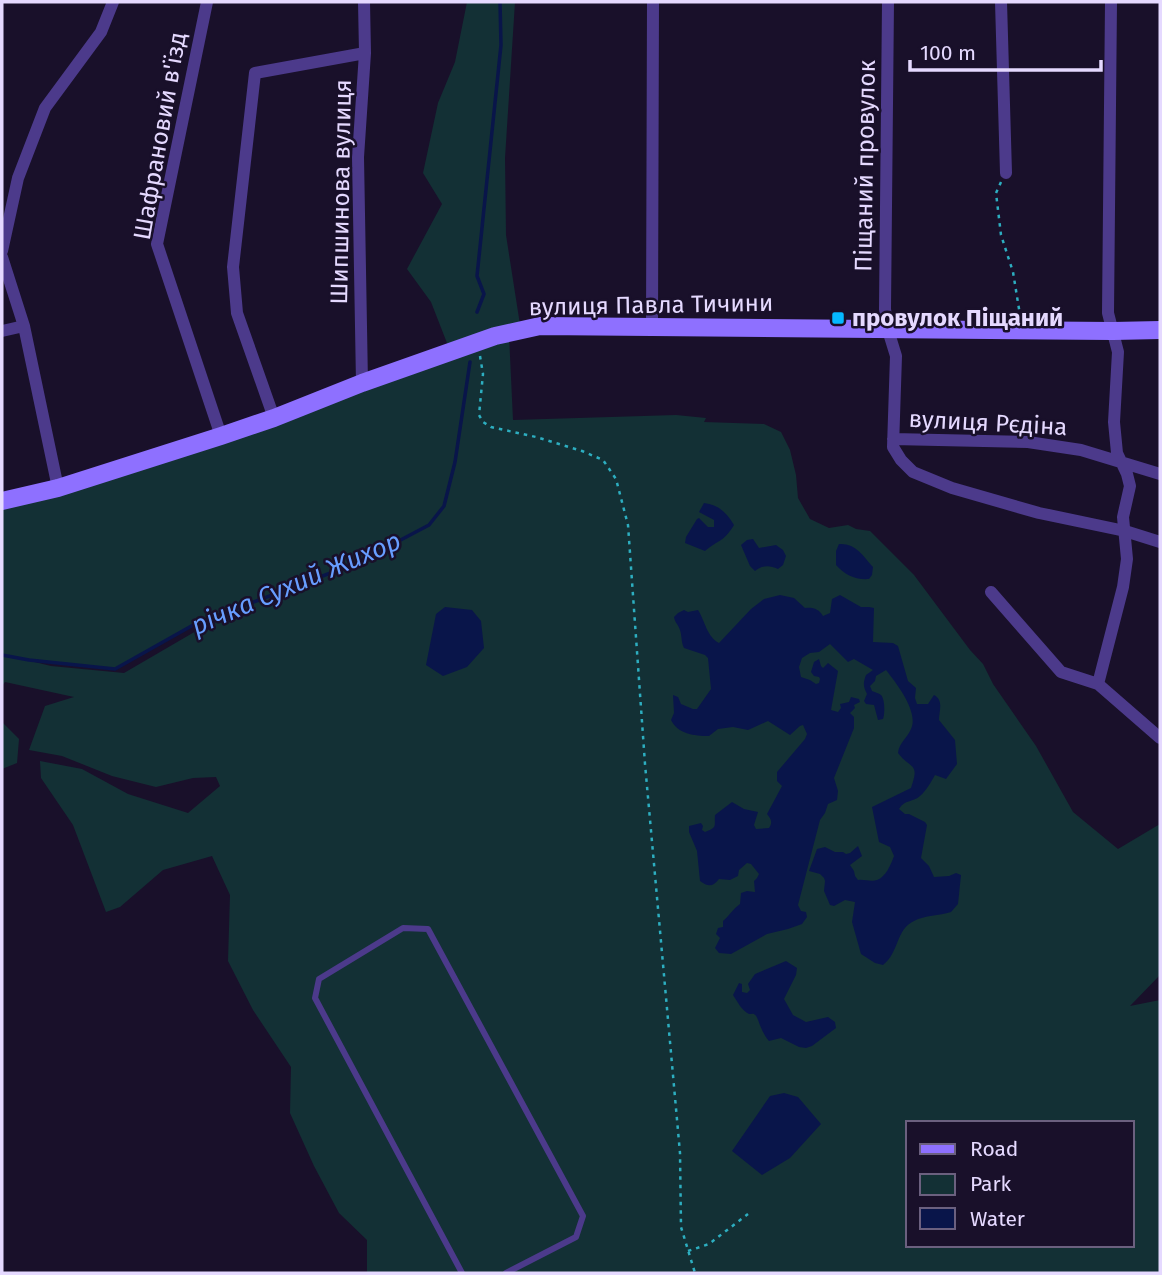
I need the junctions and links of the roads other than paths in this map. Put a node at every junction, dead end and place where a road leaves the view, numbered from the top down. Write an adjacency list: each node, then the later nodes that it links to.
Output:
1 (113, 2): 10 (street)
2 (207, 2): 20 (street, Шафрановий в'їзд)
3 (364, 2): 8 (street, Шипшинова вулиця)
4 (653, 2): 13 (street)
5 (888, 2): 14 (street, Піщаний провулок)
6 (1001, 2): 9 (street)
7 (1111, 2): 17 (street)
8 (365, 53): 18 (street, Шипшинова вулиця); 19 (street)
9 (1006, 173)
10 (2, 251)
11 (2, 257): 12 (street)
12 (24, 326): 16 (street); 24 (street)
13 (652, 327): 14 (main road, вулиця Павла Тичини); 18 (main road, вулиця Павла Тичини)
14 (888, 330): 17 (main road, вулиця Павла Тичини); 21 (street, Піщаний провулок)
15 (1160, 330): 17 (main road, вулиця Павла Тичини)
16 (2, 331)
17 (1113, 331): 22 (street)
18 (362, 383): 19 (main road, вулиця Павла Тичини)
19 (274, 418): 20 (main road, вулиця Павла Тичини)
20 (221, 436): 24 (main road, вулиця Павла Тичини)
21 (893, 439): 22 (street, вулиця Рєдіна); 26 (street)
22 (1122, 463): 23 (street, вулиця Рєдіна); 26 (street)
23 (1160, 474)
24 (58, 488): 25 (main road, вулиця Павла Тичини)
25 (2, 501)
26 (1125, 531): 27 (street); 29 (street)
27 (1160, 542)
28 (992, 593): 29 (street)
29 (1098, 684): 30 (street)
30 (1160, 738)
31 (462, 1273): 32 (lane)
32 (506, 1273)

